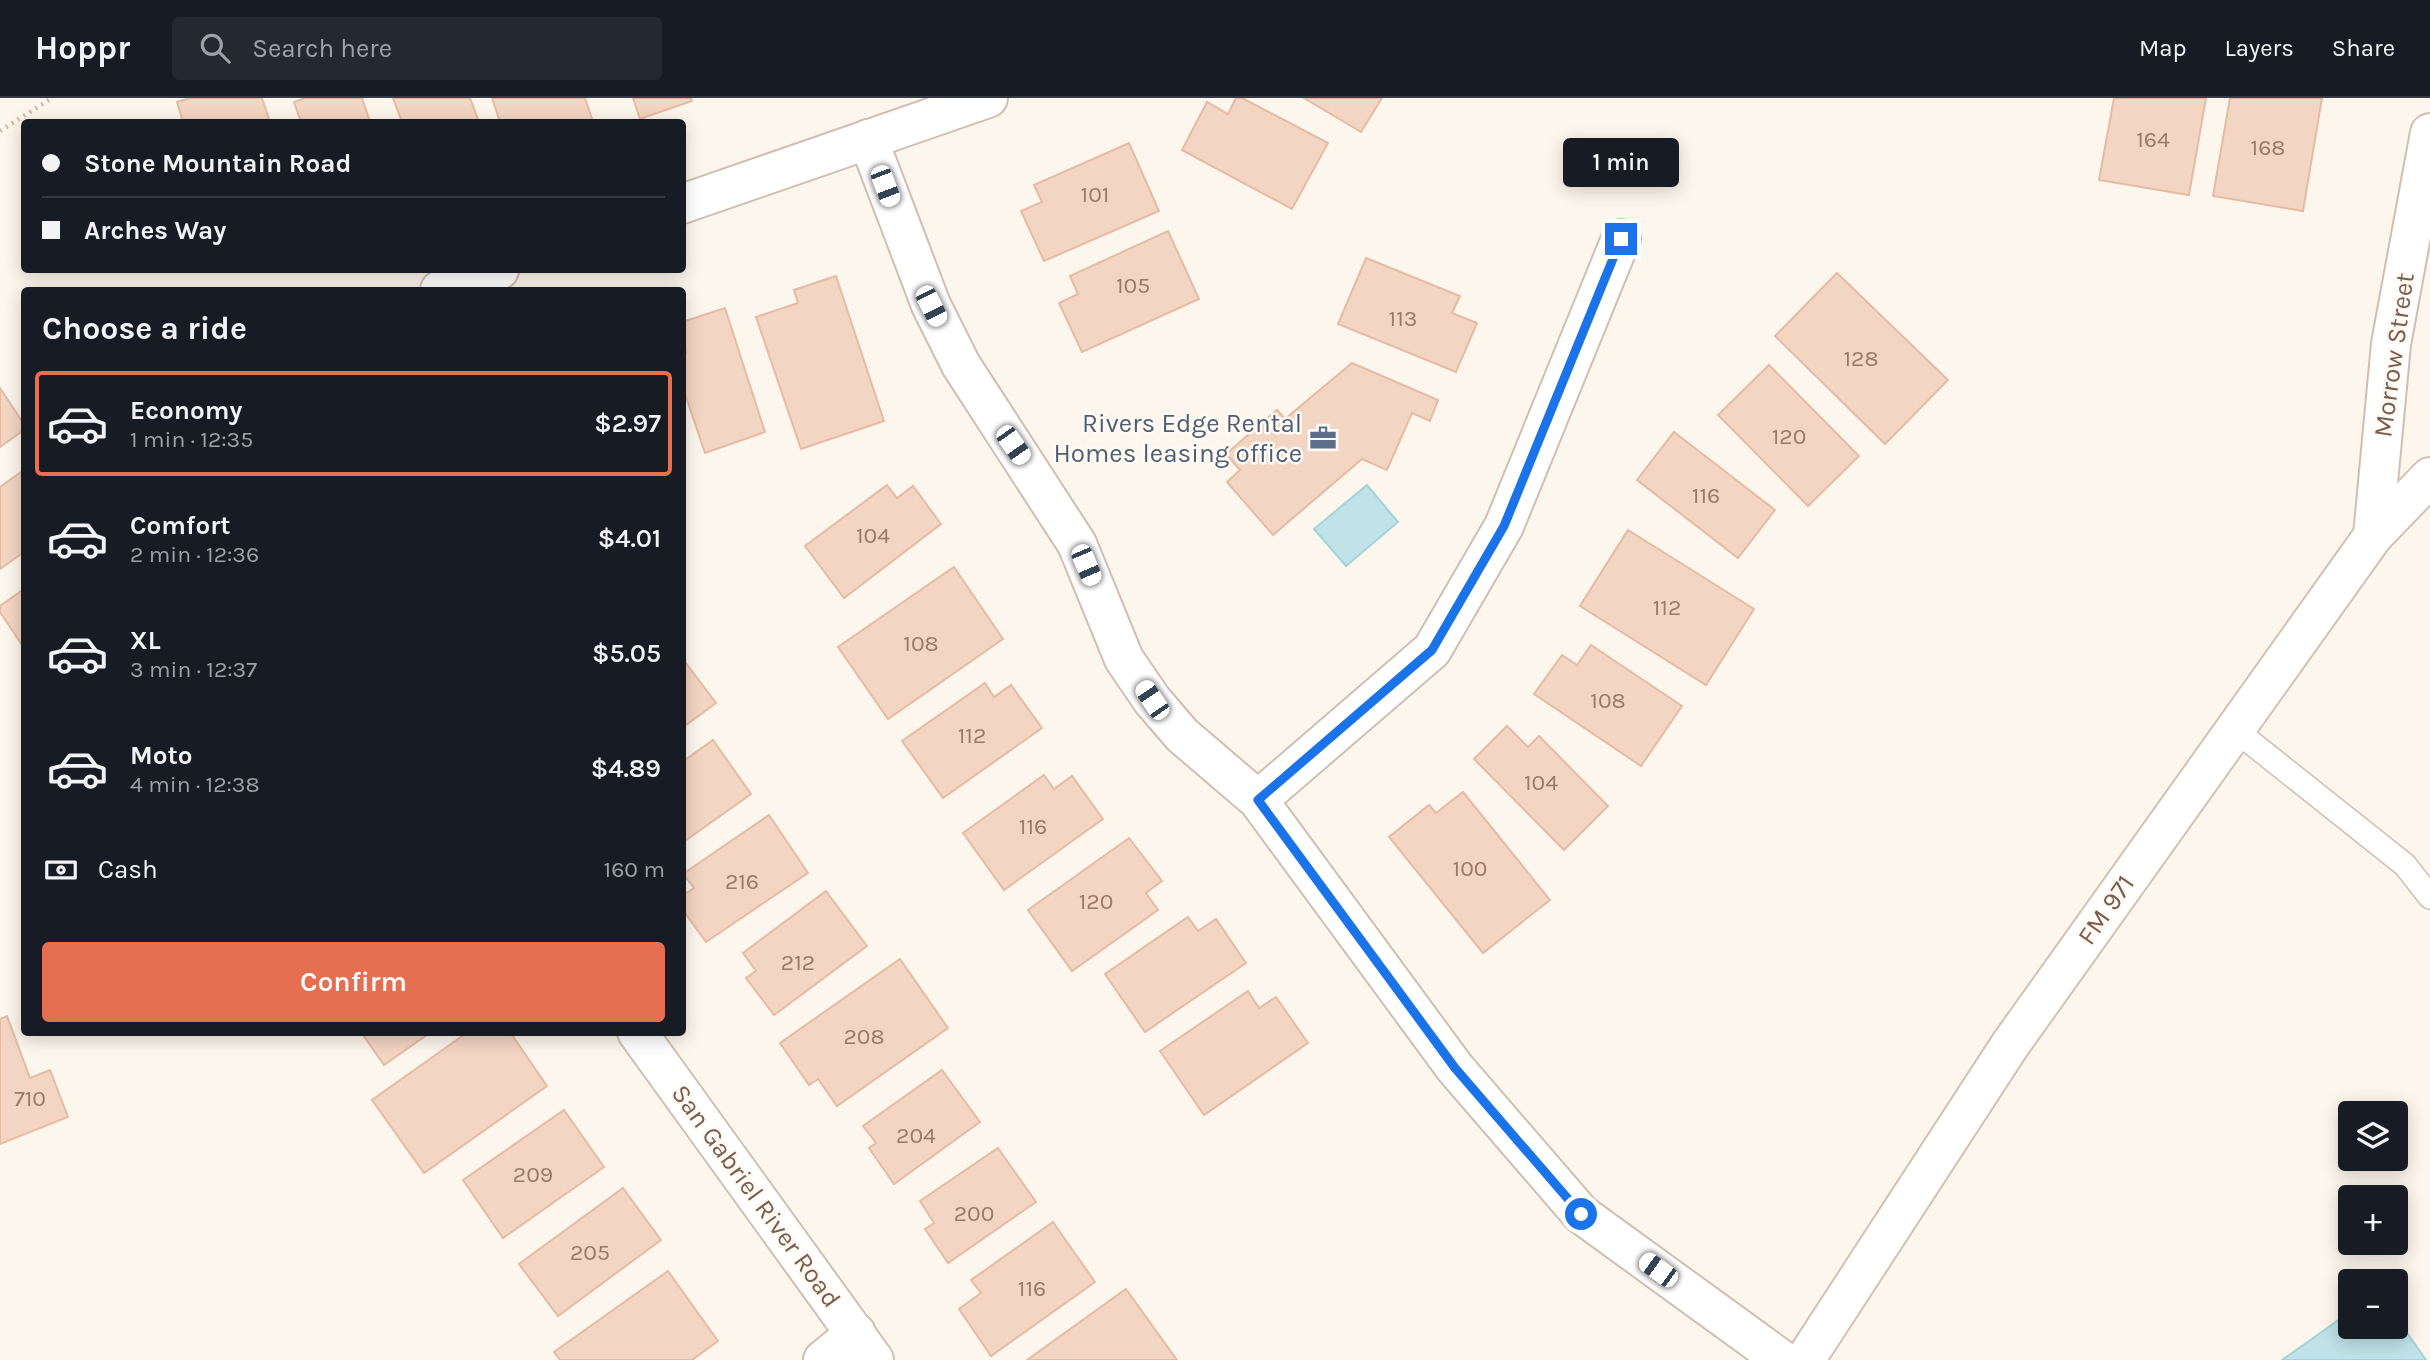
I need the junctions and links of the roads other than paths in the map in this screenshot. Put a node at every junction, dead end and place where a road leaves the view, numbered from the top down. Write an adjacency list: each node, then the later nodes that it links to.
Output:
1 (988, 98): 3 (street)
2 (2430, 132): 9 (street, Morrow Street)
3 (868, 139): 4 (street); 11 (street)
4 (686, 203)
5 (1621, 239): 11 (street)
6 (490, 273): 7 (street)
7 (449, 287)
8 (2430, 477): 9 (street, FM 971 / FM 971)
9 (2373, 537): 10 (street, FM 971 / FM 971)
10 (2234, 729): 12 (lane); 17 (street, FM 971 / FM 971)
11 (1258, 800): 16 (street)
12 (2430, 897)
13 (640, 1036): 14 (street, San Gabriel River Road)
14 (865, 1347): 15 (street)
15 (823, 1360)
16 (1782, 1360)
17 (1805, 1360)

